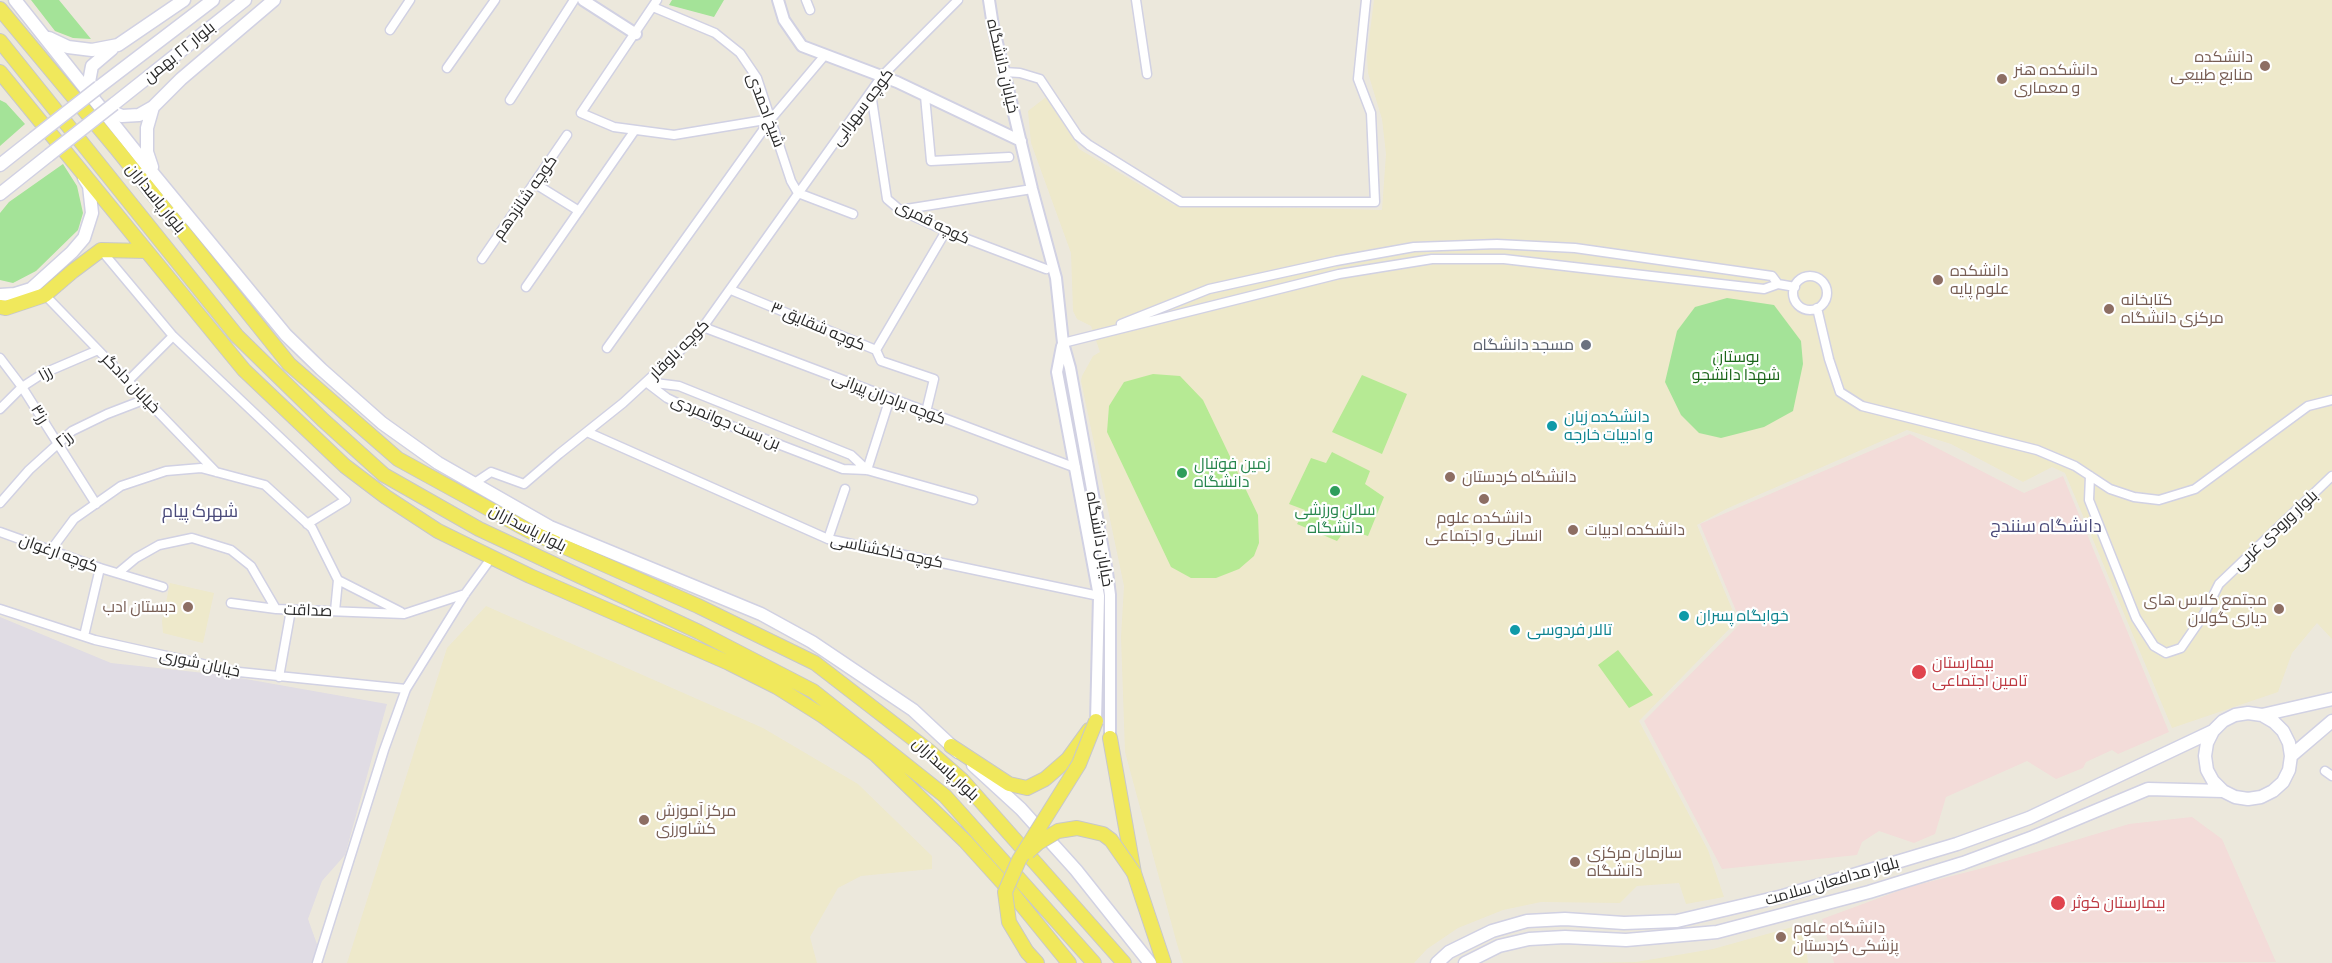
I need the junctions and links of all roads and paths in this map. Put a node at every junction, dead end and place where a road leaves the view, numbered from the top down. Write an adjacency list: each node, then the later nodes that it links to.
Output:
1 (15, 0): 21 (main road)
2 (184, 0): 23 (main road)
3 (213, 0): 41 (main road, بلوار ۲۲ بهمن, bridge)
4 (245, 0): 46 (main road, بلوار ۲۲ بهمن, bridge)
5 (274, 0): 35 (main road)
6 (410, 0): 19 (street)
7 (495, 0): 25 (street)
8 (574, 0): 34 (street)
9 (583, 0): 20 (street)
10 (778, 0): 24 (street)
11 (806, 0): 18 (street)
12 (958, 0): 29 (street, کوچه سهرابی)
13 (989, 0): 27 (street, خیابان دانشگاه)
14 (1136, 0): 28 (street)
15 (1366, 0): 27 (street)
16 (655, 3): 20 (street); 36 (street, شیخ احمدی)
17 (0, 9): 134 (main road, بلوار پاسداران)
18 (810, 10)
19 (390, 30)
20 (636, 34): 37 (street)
21 (44, 35): 23 (main road); 43 (main road)
22 (0, 41): 67 (main road, بلوار پاسداران)
23 (118, 45): 35 (main road)
24 (825, 55): 29 (street); 36 (street)
25 (447, 68)
26 (0, 72): 33 (main road)
27 (1004, 72): 39 (street, خیابان دانشگاه)
28 (1147, 74)
29 (882, 76): 31 (street, کوچه سهرابی); 32 (street)
30 (0, 85): 33 (main road)
31 (871, 93): 47 (street, کوچه سهرابی); 48 (street, کوچه قمری)
32 (925, 96): 39 (street); 40 (street)
33 (23, 100): 42 (main road)
34 (510, 100)
35 (153, 107): 43 (main road)
36 (771, 119): 37 (street); 47 (street, شیخ احمدی); 70 (street)
37 (635, 130): 49 (street)
38 (567, 135): 44 (street, کوچه شانزدهم)
39 (1021, 141): 45 (street, خیابان دانشگاه)
40 (1009, 157)
41 (0, 165)
42 (77, 167): 53 (main road); 63 (main road)
43 (155, 176): 91 (main road)
44 (534, 183): 49 (street); 54 (street, کوچه شانزدهم)
45 (1032, 189): 48 (street); 69 (street, خیابان دانشگاه)
46 (2, 193)
47 (798, 193): 50 (street); 61 (street, کوچه باوقار)
48 (900, 210): 51 (street, کوچه قمری)
49 (579, 211): 59 (street)
50 (854, 214)
51 (946, 231): 56 (street, کوچه قمری); 72 (street, کوچه شقایق ۳)
52 (101, 250): 53 (main road); 62 (main road); 66 (street)
53 (146, 251): 74 (main road)
54 (482, 260)
55 (1336, 261): 57 (street); 58 (street); 68 (street)
56 (1046, 269)
57 (1339, 274): 58 (street); 68 (street)
58 (1779, 284): 60 (street)
59 (526, 287)
60 (1795, 287): 64 (street); 64 (street)
61 (731, 290): 65 (street, کوچه باوقار); 72 (street, کوچه شقایق ۳)
62 (45, 295): 63 (main road); 71 (street, خیابان دادگر)
63 (1, 306)
64 (1817, 308): 88 (street)
65 (703, 327): 76 (street, کوچه باوقار); 78 (street, کوچه برادران پیرانی)
66 (173, 336): 75 (street); 97 (street)
67 (237, 336): 74 (main road); 93 (main road, بلوار پاسداران)
68 (1094, 336): 69 (street)
69 (1063, 343): 85 (street, خیابان دانشگاه); 122 (street, خیابان دانشگاه)
70 (607, 348)
71 (98, 350): 75 (street, خیابان دادگر); 77 (street, رز۱)
72 (876, 350): 82 (street)
73 (0, 358): 77 (street, رز۳)
74 (244, 370): 90 (main road)
75 (128, 381): 79 (street, خیابان دادگر)
76 (646, 382): 83 (street, کوچه باوقار); 86 (street, بن بست جوانمردی); 86 (street, بن بست جوانمردی)
77 (22, 387): 81 (street, رز۱); 84 (street, رز۳)
78 (890, 398): 82 (street, کوچه برادران پیرانی); 86 (street)
79 (146, 399): 84 (street, رز۲); 87 (street, خیابان دادگر)
80 (2332, 400): 88 (street)
81 (0, 409)
82 (926, 412): 85 (street, کوچه برادران پیرانی)
83 (587, 432): 91 (street, کوچه باوقار); 99 (street, کوچه خاکشناسی)
84 (57, 443): 95 (street, رز۲); 96 (street, رز۳)
85 (1076, 468): 107 (street, خیابان دانشگاه)
86 (867, 470): 94 (street, بن بست جوانمردی)
87 (216, 472): 96 (street); 97 (street)
88 (2090, 476): 89 (street, بلوار ورودی غربی)
89 (2332, 476)
90 (366, 481): 93 (main road); 101 (main road)
91 (473, 484): 123 (main road)
92 (845, 489): 99 (street)
93 (420, 497): 125 (main road, بلوار پاسداران)
94 (973, 500)
95 (0, 503)
96 (96, 504): 100 (street)
97 (307, 524): 104 (street)
98 (0, 532): 100 (street, کوچه ارغوان)
99 (828, 539): 107 (street, کوچه خاکشناسی)
100 (51, 550): 102 (street, کوچه ارغوان)
101 (492, 557): 106 (street); 126 (main road)
102 (100, 568): 103 (street, کوچه ارغوان); 114 (street)
103 (118, 573): 105 (street, کوچه ارغوان); 110 (street, صداقت)
104 (338, 580): 112 (street); 113 (street)
105 (163, 587)
106 (465, 594): 113 (street, صداقت); 116 (street)
107 (1099, 596): 119 (street, خیابان دانشگاه)
108 (231, 603): 110 (street)
109 (0, 609): 114 (street, خیابان شوری)
110 (276, 609): 111 (street, صداقت)
111 (291, 610): 112 (street, صداقت); 115 (street)
112 (335, 611): 113 (street, صداقت)
113 (404, 614)
114 (84, 636): 115 (street, خیابان شوری)
115 (279, 677): 116 (street, خیابان شوری)
116 (406, 689): 130 (street)
117 (2332, 699): 118 (main road)
118 (2262, 715): 121 (main road); 124 (main road)
119 (1096, 721): 123 (main road); 128 (main road, bridge)
120 (2332, 721): 124 (main road)
121 (2213, 731): 127 (main road); 137 (main road, بلوار مدافعان سلامت)
122 (1110, 738): 129 (main road)
123 (951, 746): 135 (main road)
124 (2291, 756): 127 (main road)
125 (918, 774): 126 (main road); 133 (main road, بلوار پاسداران)
126 (909, 788): 132 (main road)
127 (2223, 791): 138 (main road, بلوار مدافعان سلامت)
128 (1018, 860): 129 (main road, bridge); 131 (main road, bridge)
129 (1134, 873): 136 (main road)
130 (317, 963)
131 (1037, 963)
132 (1069, 963)
133 (1094, 963)
134 (1124, 963)
135 (1150, 963)
136 (1164, 963)
137 (1437, 963)
138 (1465, 963)

